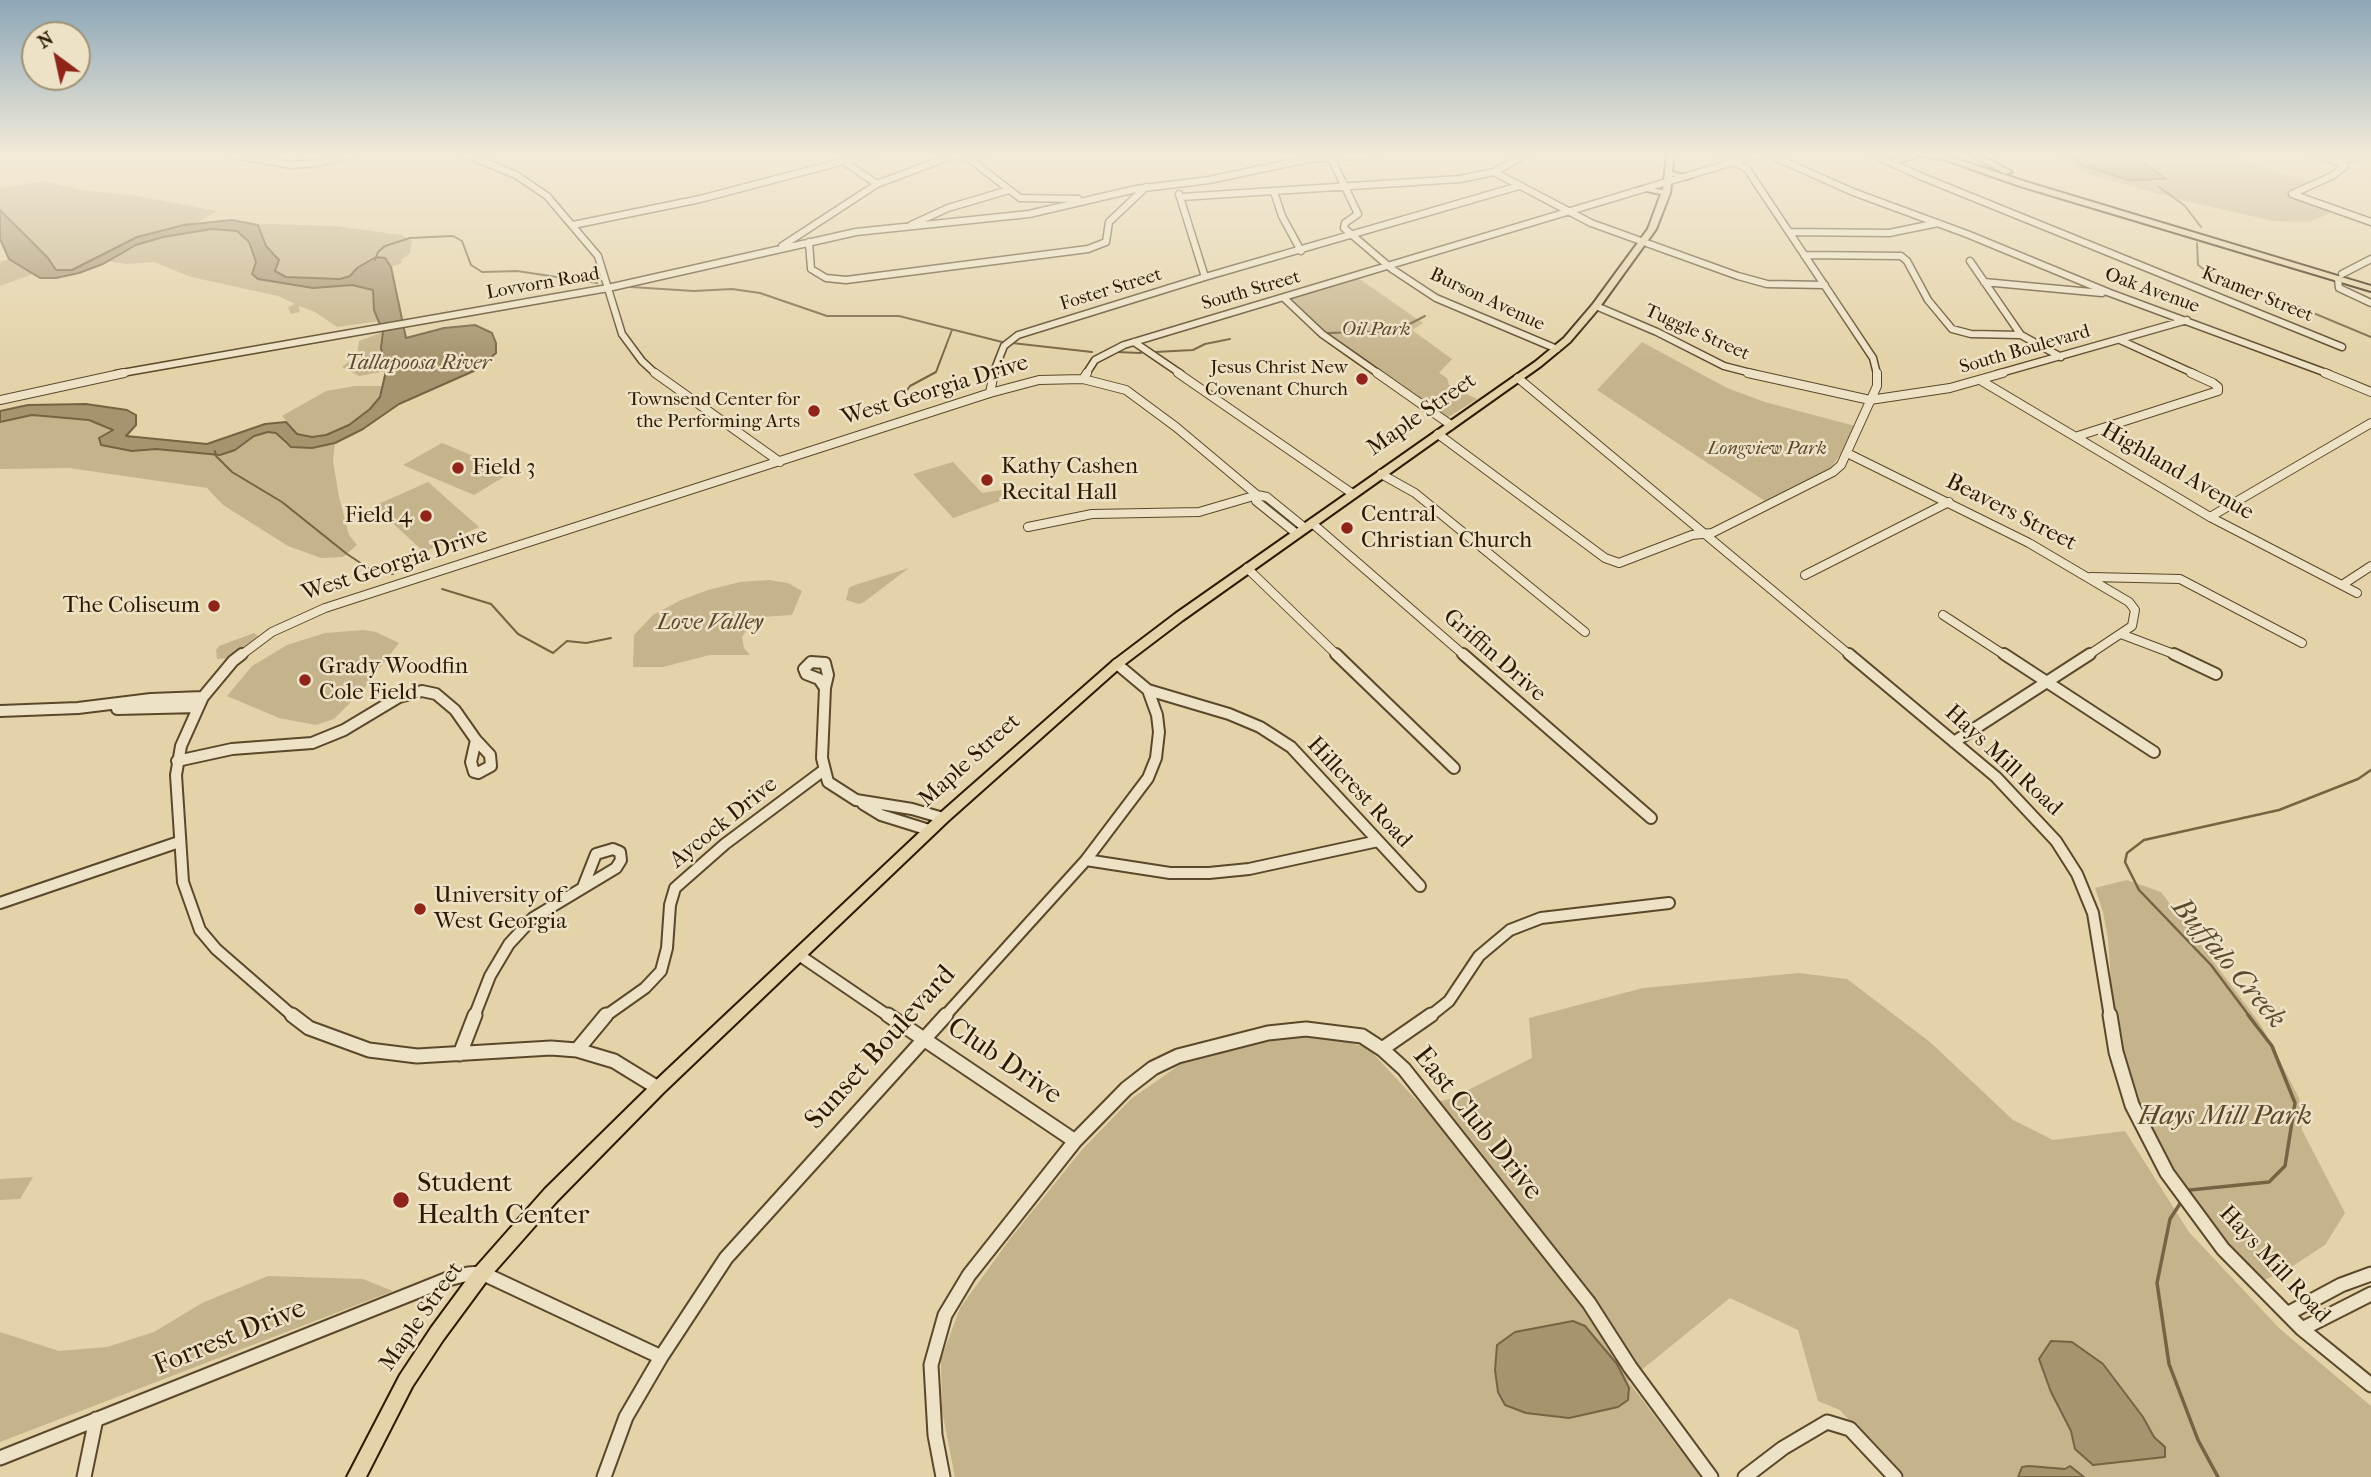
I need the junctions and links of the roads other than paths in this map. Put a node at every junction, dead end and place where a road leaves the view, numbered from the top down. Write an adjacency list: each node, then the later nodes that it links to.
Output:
1 (583, 223): 18 (street)
2 (817, 223): 24 (street)
3 (917, 223): 19 (street)
4 (951, 223): 19 (street, Lovvorn Road)
5 (1109, 223): 22 (street)
6 (1189, 223): 30 (street)
7 (1286, 223): 25 (street)
8 (1348, 223): 21 (street)
9 (1397, 223): 21 (street, Foster Street)
10 (1532, 223): 29 (street, South Street)
11 (1595, 223): 23 (street)
12 (1654, 223): 23 (main road, Maple Street)
13 (1784, 223): 20 (street)
14 (1938, 223): 20 (street); 36 (street, Oak Avenue)
15 (2040, 223): 44 (street, Kramer Street)
16 (2158, 223): 31 (main road)
17 (2159, 223): 31 (main road)
18 (573, 225): 35 (street)
19 (906, 228): 22 (street, Lovvorn Road)
20 (1790, 232): 26 (street)
21 (1354, 236): 25 (street, Foster Street); 29 (street, Burson Avenue)
22 (809, 242): 24 (street, Lovvorn Road)
23 (1643, 242): 33 (street); 39 (main road, Maple Street)
24 (776, 250): 35 (street, Lovvorn Road)
25 (1301, 251): 30 (street, Foster Street)
26 (1804, 255): 33 (street); 41 (street)
27 (2371, 259): 31 (street)
28 (1970, 261): 32 (street)
29 (1389, 267): 37 (street, South Street); 45 (street, Burson Avenue)
30 (1205, 277): 51 (street, Foster Street)
31 (2340, 277): 34 (main road); 38 (street)
32 (1984, 282): 36 (street); 41 (street)
33 (1825, 285): 53 (street)
34 (2371, 286)
35 (608, 288): 52 (street, Lovvorn Road); 59 (street)
36 (2110, 293): 40 (street, Oak Avenue)
37 (1284, 298): 43 (street, South Street); 55 (street)
38 (2371, 303)
39 (1596, 306): 45 (main road, Maple Street); 53 (street, Tuggle Street)
40 (2187, 320): 42 (street, South Boulevard); 50 (street, Oak Avenue)
41 (2021, 335): 46 (street)
42 (2120, 340): 46 (street, South Boulevard); 57 (street)
43 (1134, 342): 48 (street, South Street); 61 (street)
44 (2342, 346)
45 (1557, 349): 47 (main road, Maple Street)
46 (2061, 357): 49 (street, South Boulevard)
47 (1518, 378): 55 (main road, Maple Street); 67 (street, Hays Mill Road)
48 (1083, 379): 51 (street, West Georgia Drive); 62 (street, West Georgia Drive)
49 (1980, 380): 53 (street, South Boulevard); 57 (street, Highland Avenue)
50 (2371, 392)
51 (990, 393): 59 (street, West Georgia Drive)
52 (0, 400)
53 (1870, 400): 58 (street)
54 (2371, 423): 64 (street)
55 (1451, 425): 56 (main road, Maple Street)
56 (1437, 434): 60 (main road, Maple Street); 67 (street)
57 (2078, 436): 64 (street, Highland Avenue)
58 (1847, 453): 63 (street, Beavers Street); 67 (street)
59 (780, 462): 83 (street, West Georgia Drive)
60 (1381, 474): 61 (main road, Maple Street); 75 (street)
61 (1353, 494): 66 (main road, Maple Street)
62 (1257, 495): 65 (street); 66 (street, Griffin Drive)
63 (1949, 502): 70 (street); 71 (street, Beavers Street)
64 (2210, 517): 72 (street, Highland Avenue)
65 (1028, 527)
66 (1304, 528): 69 (main road, Maple Street); 95 (street, Griffin Drive)
67 (1703, 535): 88 (street, Hays Mill Road)
68 (2371, 566): 72 (street)
69 (1247, 568): 78 (main road, Maple Street); 91 (street)
70 (1805, 575)
71 (2090, 577): 76 (street, Beavers Street); 77 (street)
72 (2342, 585): 73 (street, Highland Avenue)
73 (2357, 593)
74 (1943, 615): 80 (street)
75 (1585, 632)
76 (2121, 634): 79 (street); 80 (street)
77 (2302, 643)
78 (1117, 664): 82 (street); 94 (main road, Maple Street)
79 (2216, 674)
80 (2044, 682): 88 (street); 89 (street)
81 (825, 688): 92 (street)
82 (1148, 690): 97 (street, Hillcrest Road); 99 (street, Sunset Boulevard)
83 (204, 697): 84 (street, West Georgia Drive); 85 (street)
84 (198, 707): 85 (street); 90 (street, West Georgia Drive)
85 (78, 708): 86 (street)
86 (0, 711)
87 (475, 740): 90 (street)
88 (1954, 742): 114 (street, Hays Mill Road)
89 (2154, 752)
90 (177, 761): 98 (street, West Georgia Drive)
91 (1454, 768)
92 (824, 771): 93 (street); 107 (street, Aycock Drive)
93 (856, 800): 94 (street); 96 (street)
94 (943, 818): 96 (main road, Maple Street)
95 (1651, 818)
96 (929, 830): 104 (main road, Maple Street)
97 (1378, 841): 99 (street); 100 (street, Hillcrest Road)
98 (179, 842): 102 (street); 108 (street, West Georgia Drive)
99 (1086, 860): 105 (street, Sunset Boulevard)
100 (1420, 886)
101 (583, 887): 108 (street)
102 (0, 903)
103 (1669, 903): 106 (street)
104 (799, 955): 105 (street, Club Drive); 109 (main road, Maple Street)
105 (924, 1037): 110 (street, Club Drive); 116 (street, Sunset Boulevard)
106 (1382, 1049): 110 (street, East Club Drive); 124 (street, East Club Drive)
107 (577, 1050): 108 (street, West Georgia Drive); 109 (street, West Georgia Drive)
108 (460, 1054)
109 (658, 1088): 111 (main road, Maple Street)
110 (1075, 1140): 123 (street, East Club Drive)
111 (482, 1273): 116 (street); 118 (street, Forrest Drive); 121 (main road, Maple Street)
112 (2371, 1274): 114 (street)
113 (2371, 1294): 115 (street)
114 (2287, 1314): 115 (street, Hays Mill Road)
115 (2302, 1329): 117 (street, Hays Mill Road)
116 (660, 1357): 122 (street, Sunset Boulevard)
117 (2371, 1385)
118 (96, 1419): 119 (street, Forrest Drive); 120 (street)
119 (0, 1458)
120 (84, 1477)
121 (356, 1477)
122 (604, 1477)
123 (943, 1477)
124 (1711, 1477)
125 (1745, 1477): 126 (street)
126 (1895, 1477)

